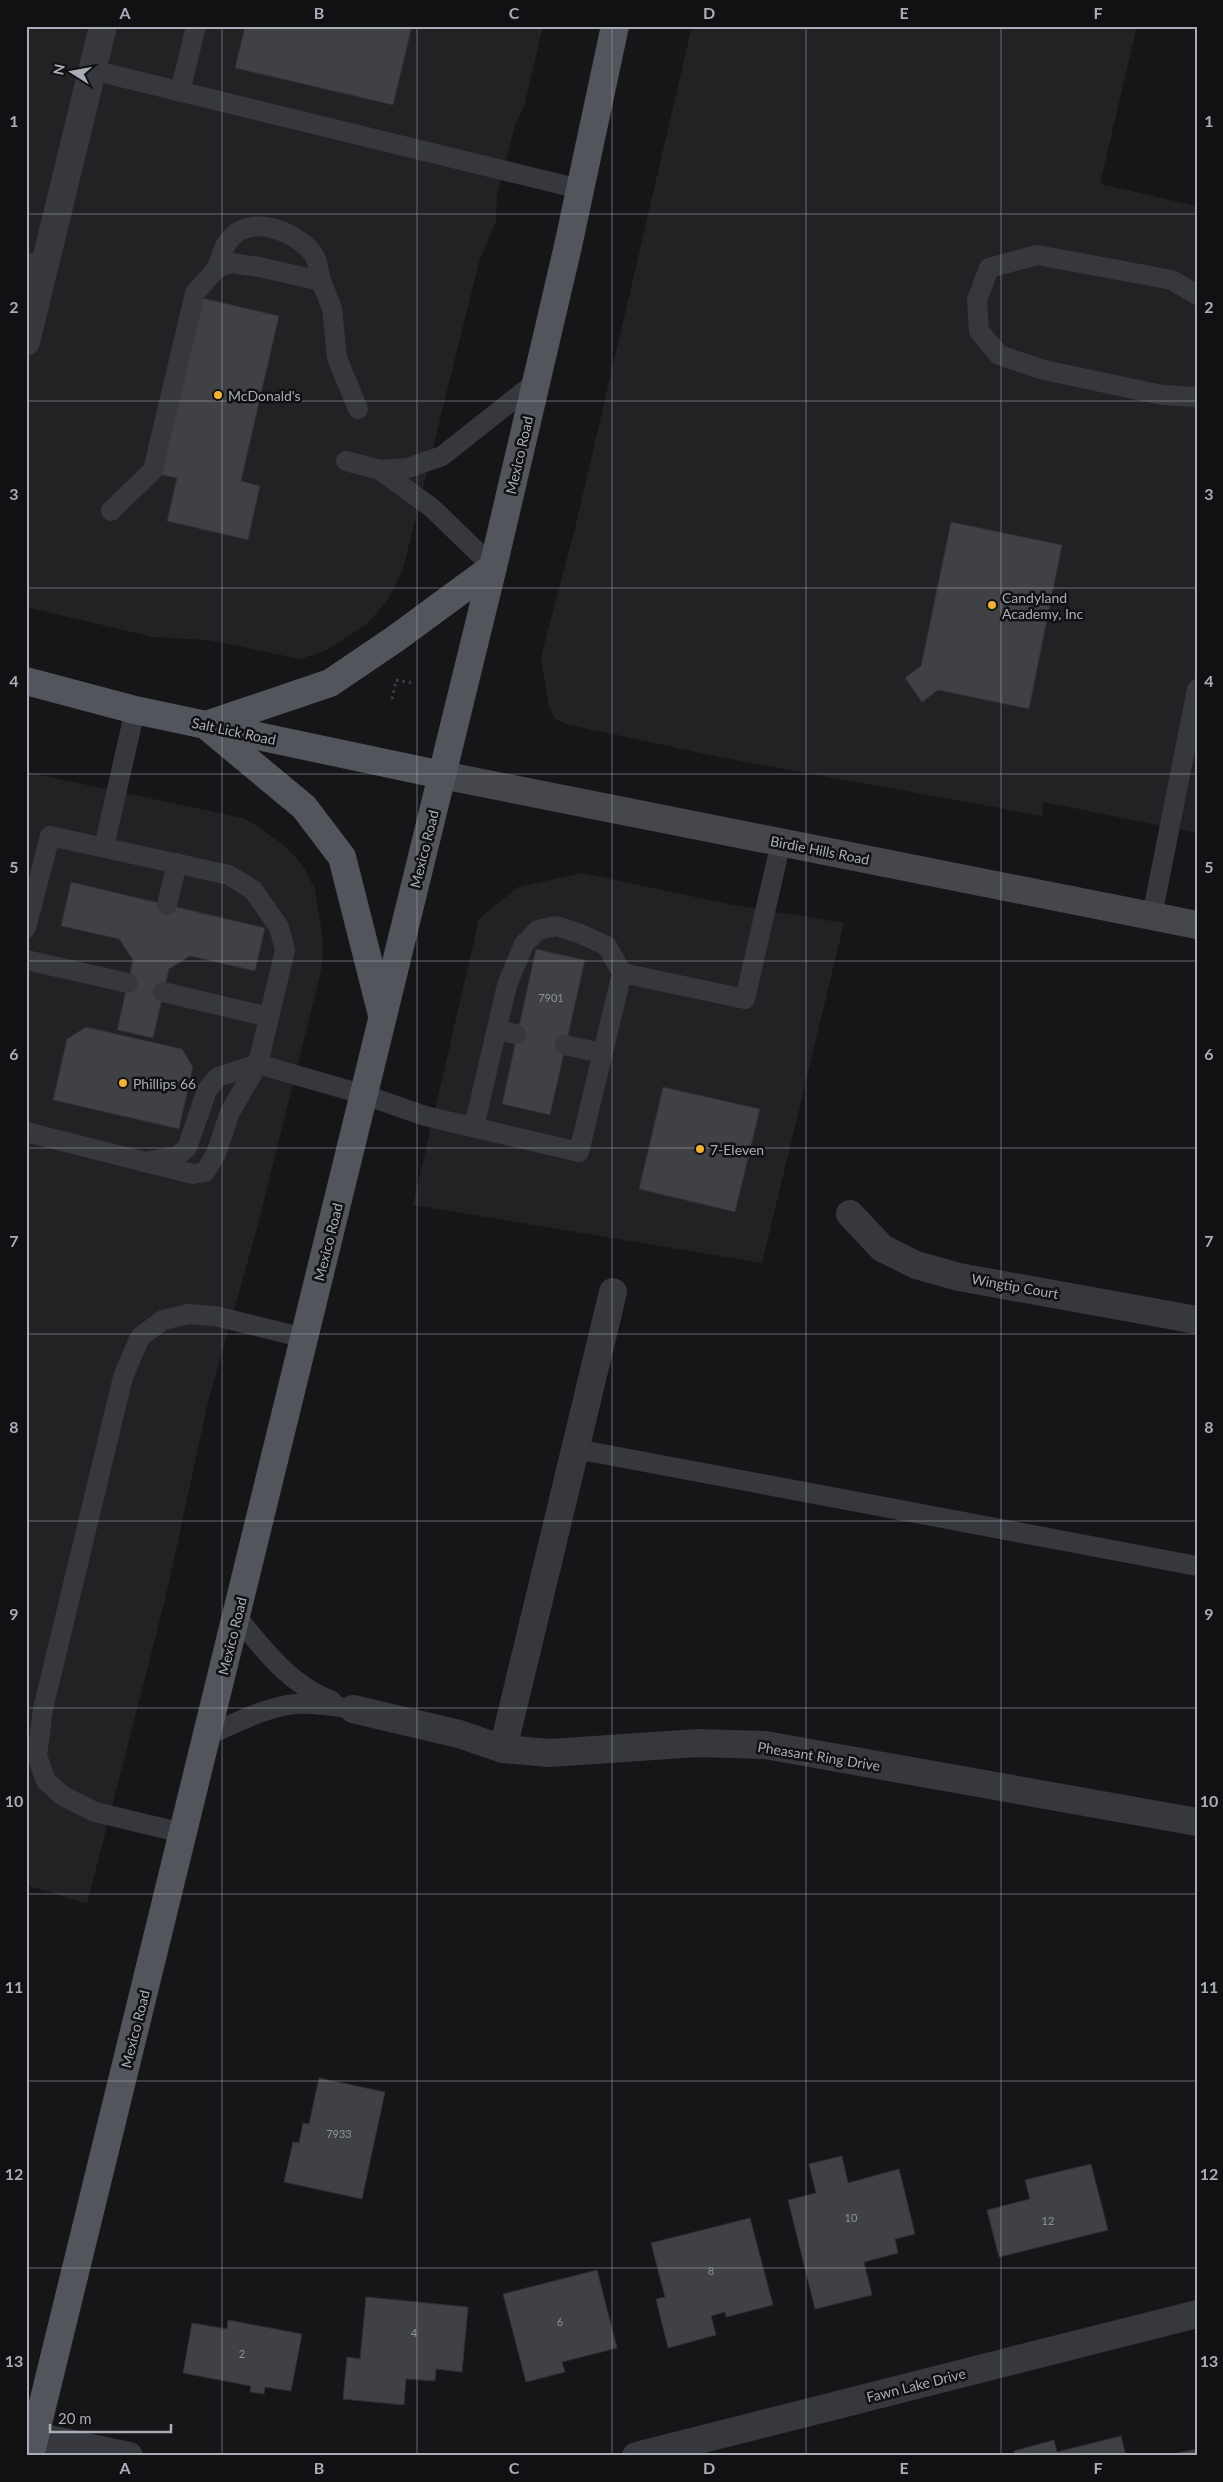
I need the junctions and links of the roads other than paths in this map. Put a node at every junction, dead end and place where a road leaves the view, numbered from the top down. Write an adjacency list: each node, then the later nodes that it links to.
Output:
1 (102, 26): 4 (street)
2 (196, 26): 5 (lane)
3 (615, 26): 6 (main road, Mexico Road)
4 (92, 70): 5 (lane); 7 (street)
5 (180, 92): 6 (lane)
6 (580, 190): 12 (main road, Mexico Road)
7 (36, 264): 11 (street)
8 (217, 268): 9 (lane); 9 (lane); 17 (lane)
9 (321, 281): 14 (lane)
10 (1197, 295): 13 (lane)
11 (26, 342)
12 (537, 381): 16 (lane); 18 (main road, Mexico Road)
13 (1197, 397)
14 (358, 409)
15 (346, 461): 16 (lane)
16 (380, 470): 18 (lane)
17 (111, 511)
18 (493, 567): 22 (main road); 23 (main road, Mexico Road)
19 (26, 682): 21 (main road, Salt Lick Road)
20 (1197, 689): 28 (lane)
21 (136, 710): 22 (main road, Salt Lick Road); 25 (lane)
22 (206, 725): 23 (main road, Salt Lick Road); 36 (main road)
23 (442, 775): 24 (main road, Birdie Hills Road); 36 (main road, Mexico Road)
24 (781, 842): 28 (main road, Birdie Hills Road); 32 (lane)
25 (104, 847): 26 (lane); 30 (lane)
26 (177, 863): 27 (lane); 35 (lane)
27 (167, 905)
28 (1152, 916): 29 (main road, Birdie Hills Road)
29 (1197, 926)
30 (26, 928)
31 (26, 960): 33 (lane)
32 (622, 973): 37 (lane); 40 (lane)
33 (128, 984)
34 (163, 992): 35 (lane)
35 (269, 1017): 41 (lane)
36 (383, 1018): 42 (main road, Mexico Road)
37 (497, 1030): 38 (lane); 43 (lane)
38 (516, 1034)
39 (565, 1045): 40 (lane)
40 (602, 1053): 43 (lane)
41 (258, 1064): 42 (lane); 45 (lane); 45 (lane)
42 (365, 1095): 43 (lane); 49 (main road, Mexico Road)
43 (474, 1127)
44 (26, 1132): 45 (lane)
45 (144, 1162)
46 (850, 1214): 48 (street, Wingtip Court)
47 (613, 1292): 50 (street)
48 (1197, 1320)
49 (305, 1338): 52 (main road, Mexico Road); 57 (lane)
50 (576, 1449): 51 (lane); 55 (street)
51 (1197, 1566)
52 (237, 1617): 53 (lane); 54 (main road, Mexico Road)
53 (353, 1709): 54 (lane); 55 (street, Pheasant Ring Drive)
54 (207, 1736): 57 (main road, Mexico Road)
55 (503, 1749): 56 (street, Pheasant Ring Drive)
56 (1197, 1822)
57 (183, 1833): 59 (main road, Mexico Road)
58 (1197, 2314): 61 (street, Fawn Lake Drive)
59 (32, 2446): 60 (street)
60 (129, 2456)
61 (636, 2456)

